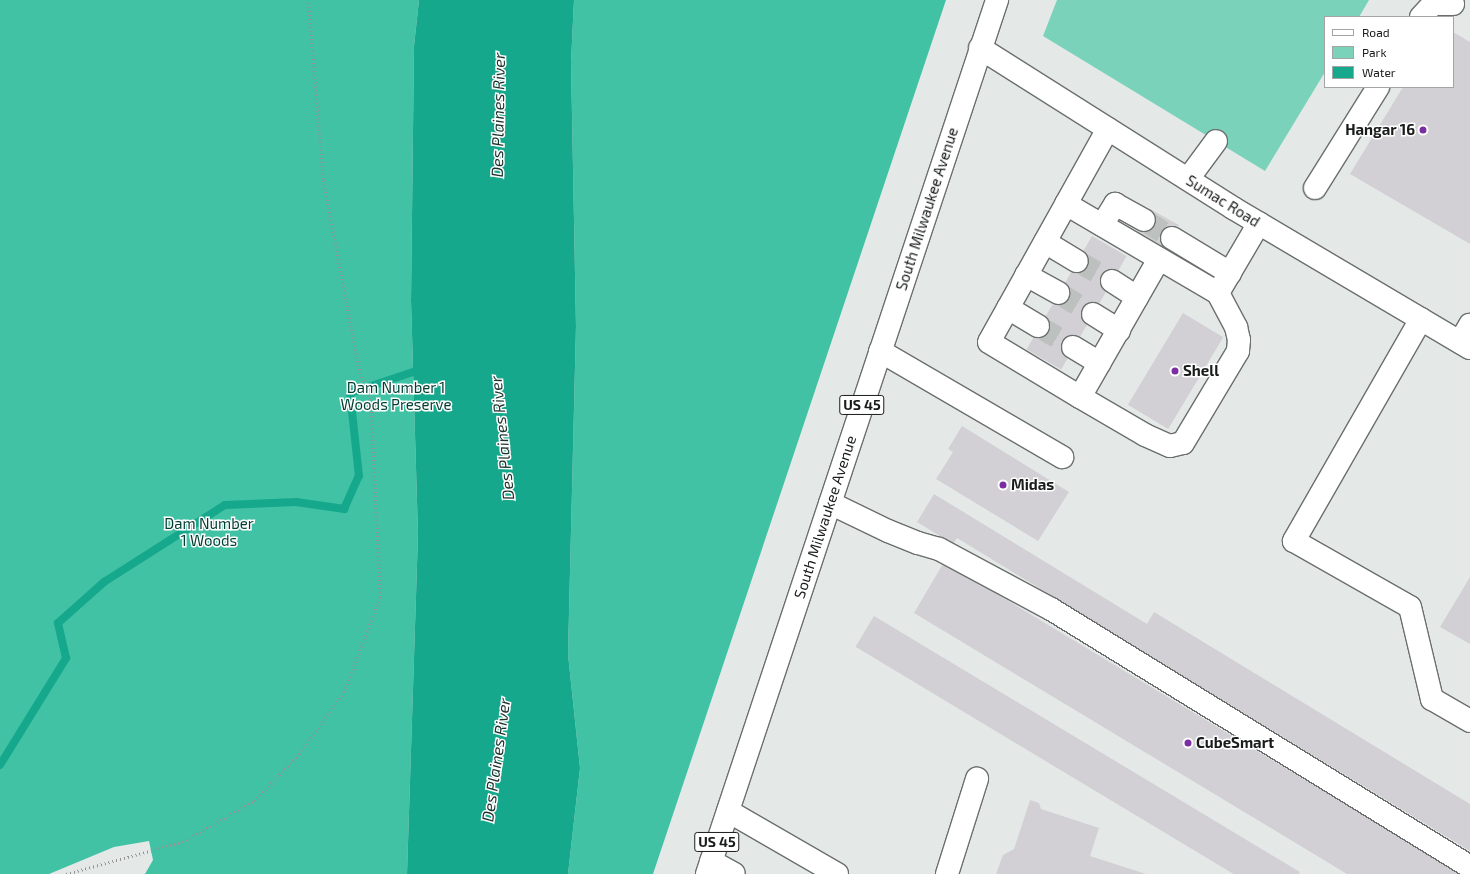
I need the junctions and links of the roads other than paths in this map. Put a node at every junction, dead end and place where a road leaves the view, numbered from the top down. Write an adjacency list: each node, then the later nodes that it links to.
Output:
1 (997, 0): 4 (main road, South Milwaukee Avenue / US 45)
2 (1453, 4): 3 (main road)
3 (1422, 16)
4 (980, 48): 6 (main road, Sumac Road); 31 (main road, South Milwaukee Avenue / US 45)
5 (1377, 88): 9 (main road)
6 (1108, 129): 8 (main road, Sumac Road); 10 (main road)
7 (1216, 141): 8 (main road)
8 (1188, 179): 12 (main road, Sumac Road)
9 (1316, 188)
10 (1066, 204): 13 (main road); 15 (main road)
11 (1144, 220): 13 (main road)
12 (1259, 223): 18 (main road); 26 (main road, Sumac Road)
13 (1102, 225): 16 (main road)
14 (1172, 238): 18 (main road)
15 (1045, 242): 17 (main road); 19 (main road)
16 (1159, 259): 22 (main road); 23 (main road)
17 (1077, 261)
18 (1230, 273): 22 (main road)
19 (1026, 275): 21 (main road); 24 (main road)
20 (1112, 281): 23 (main road)
21 (1058, 293)
22 (1218, 293): 33 (main road)
23 (1137, 297): 28 (main road)
24 (1008, 308): 27 (main road); 33 (main road)
25 (1093, 314): 28 (main road)
26 (1421, 319): 29 (main road, Sumac Road); 36 (main road)
27 (1038, 326)
28 (1119, 330): 32 (main road)
29 (1467, 338)
30 (1073, 347): 32 (main road)
31 (880, 351): 34 (main road); 35 (main road, South Milwaukee Avenue / US 45)
32 (1100, 363): 33 (main road)
33 (1080, 397)
34 (1062, 457)
35 (830, 503): 38 (main road, South Milwaukee Avenue / US 45); 39 (main road)
36 (1470, 721)
37 (977, 779): 43 (main road)
38 (728, 811): 40 (main road, South Milwaukee Avenue / US 45); 42 (main road)
39 (1470, 867)
40 (709, 868): 41 (main road)
41 (734, 874)
42 (837, 874)
43 (947, 874)

